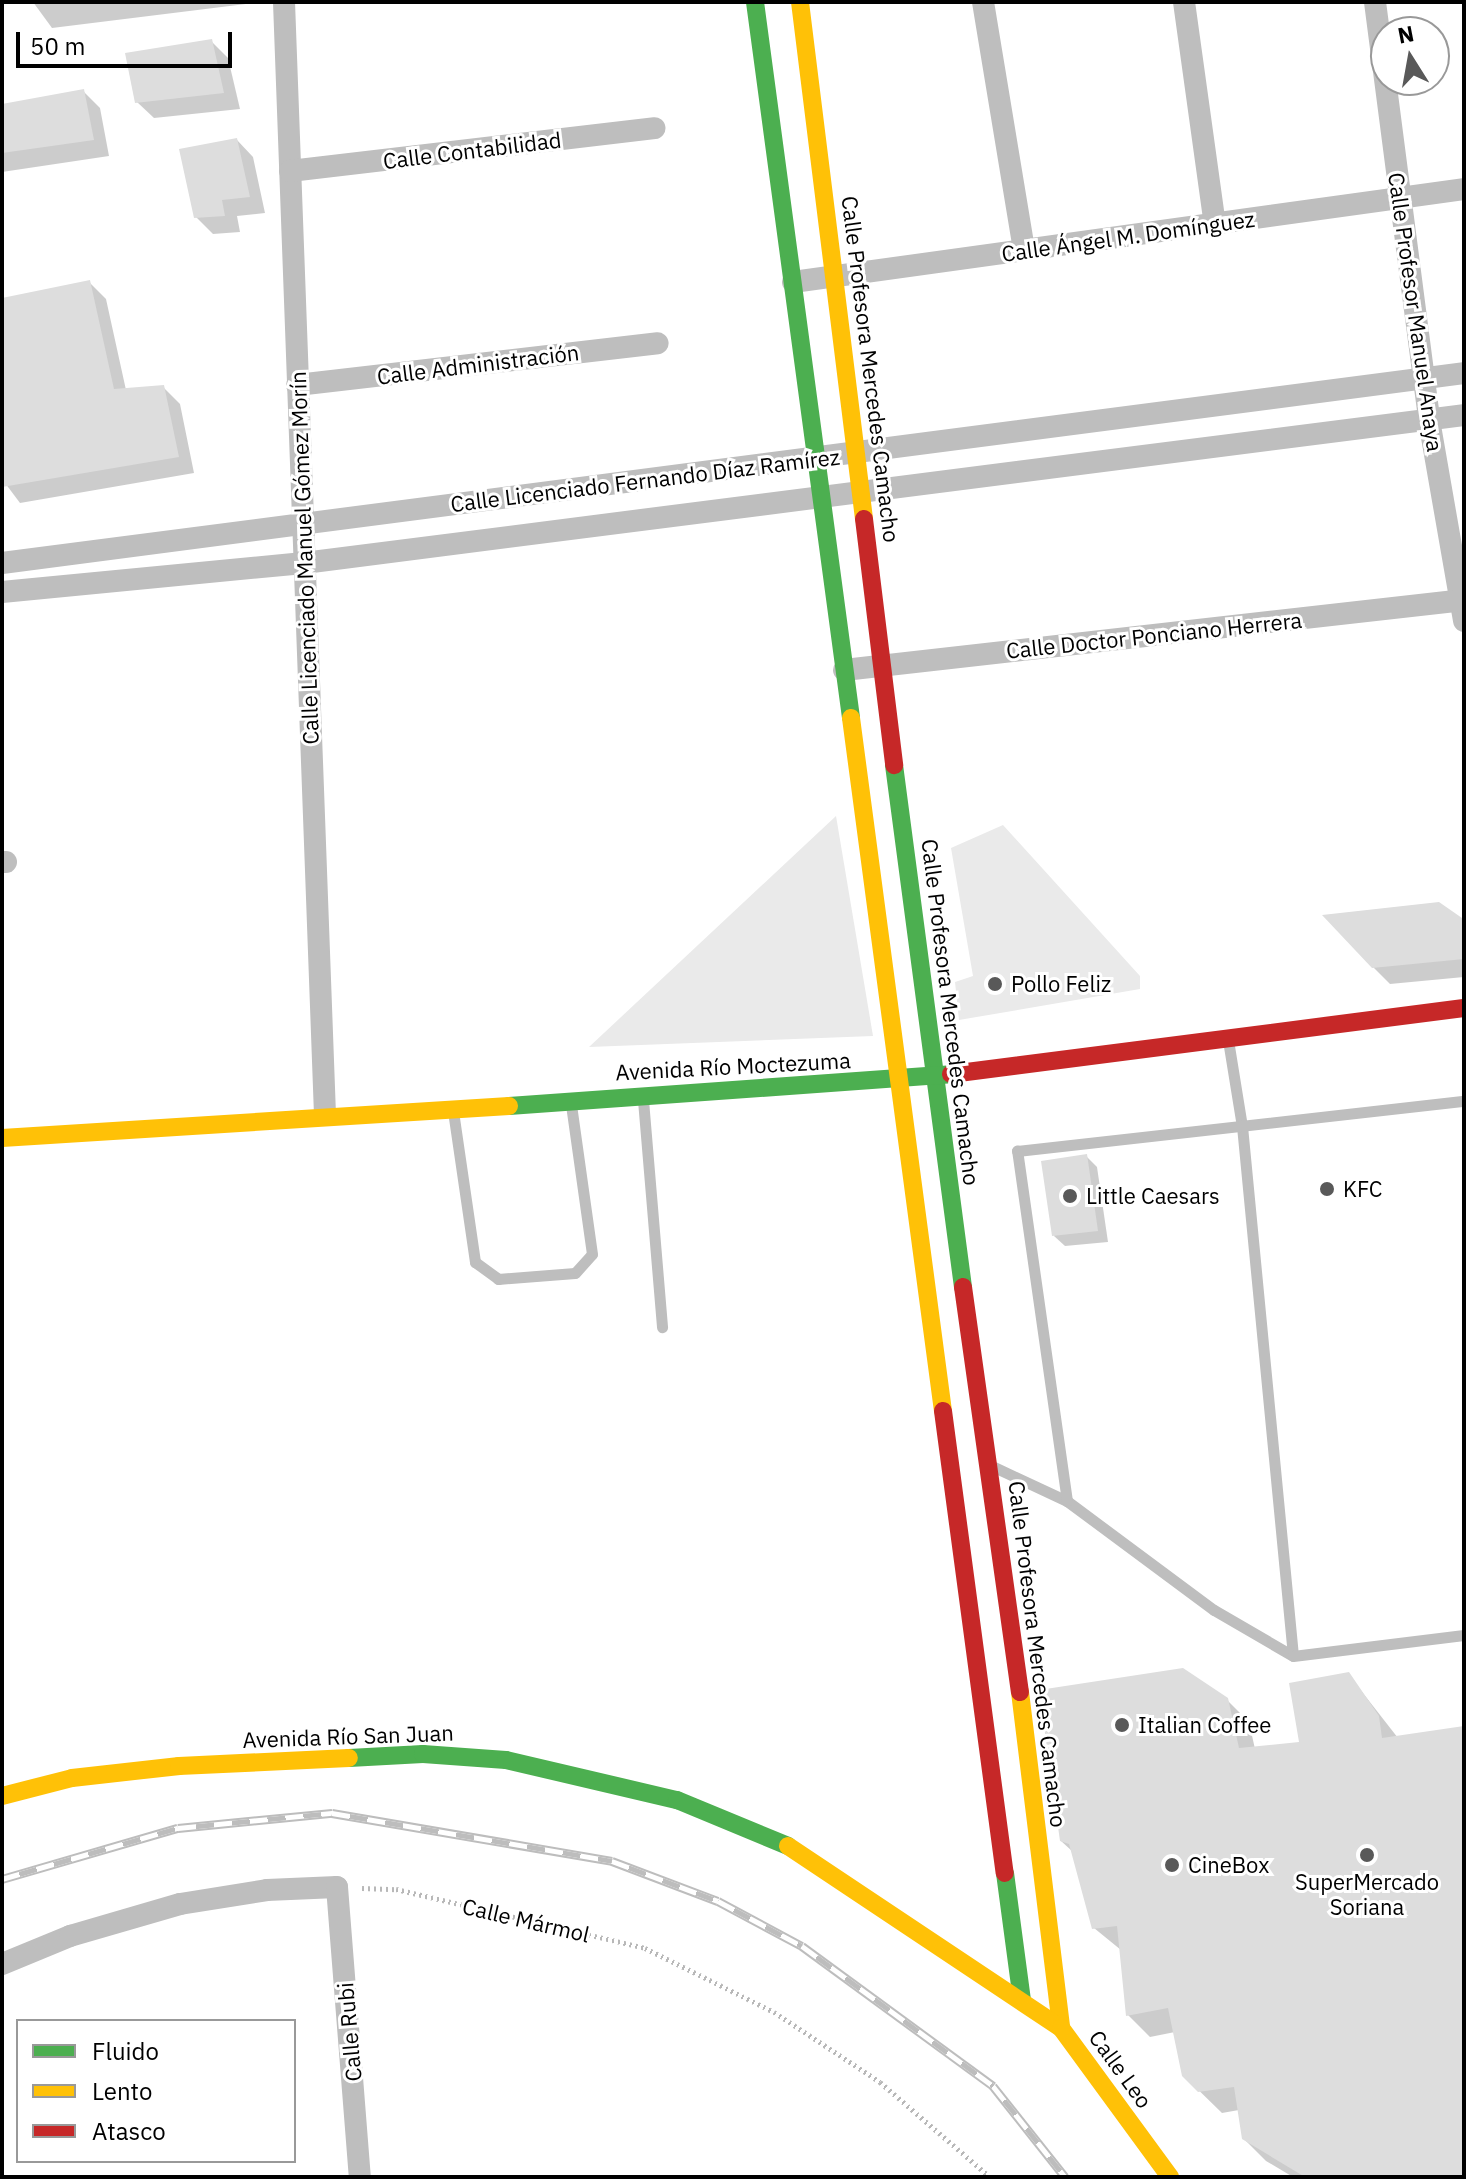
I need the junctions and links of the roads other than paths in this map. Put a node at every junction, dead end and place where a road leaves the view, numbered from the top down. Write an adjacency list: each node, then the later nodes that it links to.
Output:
1 (284, 2): 8 (street, Calle Licenciado Manuel Gómez Morín)
2 (755, 2): 14 (street)
3 (800, 2): 13 (street, Calle Profesora Mercedes Camacho)
4 (983, 2): 12 (street)
5 (1184, 2): 11 (street)
6 (1375, 2): 10 (street, Calle Profesor Manuel Anaya)
7 (654, 128): 8 (street, Calle Contabilidad)
8 (290, 171): 18 (street, Calle Licenciado Manuel Gómez Morín)
9 (1464, 189): 10 (street, Calle Ángel M. Domínguez)
10 (1400, 198): 11 (street, Calle Ángel M. Domínguez); 17 (street, Calle Profesor Manuel Anaya)
11 (1215, 224): 12 (street, Calle Ángel M. Domínguez)
12 (1024, 250): 13 (street, Calle Ángel M. Domínguez)
13 (835, 276): 14 (street, Calle Ángel M. Domínguez); 21 (street, Calle Profesora Mercedes Camacho)
14 (793, 282): 22 (street)
15 (658, 343): 18 (street, Calle Administración)
16 (1464, 373): 17 (street, Calle Licenciado Fernando Díaz Ramírez)
17 (1424, 379): 20 (street, Calle Profesor Manuel Anaya); 21 (street, Calle Licenciado Fernando Díaz Ramírez)
18 (297, 385): 25 (street, Calle Licenciado Manuel Gómez Morín)
19 (1464, 415): 20 (street, Calle Licenciado Fernando Díaz Ramírez)
20 (1429, 420): 23 (street, Calle Licenciado Fernando Díaz Ramírez); 29 (street, Calle Profesor Manuel Anaya)
21 (857, 453): 22 (street, Calle Licenciado Fernando Díaz Ramírez); 23 (street, Calle Profesora Mercedes Camacho)
22 (816, 458): 24 (street); 25 (street, Calle Licenciado Fernando Díaz Ramírez)
23 (862, 492): 24 (street, Calle Licenciado Fernando Díaz Ramírez); 30 (street, Calle Profesora Mercedes Camacho)
24 (821, 497): 27 (street, Calle Licenciado Fernando Díaz Ramírez); 31 (street)
25 (303, 525): 26 (street, Calle Licenciado Fernando Díaz Ramírez); 27 (street, Calle Licenciado Manuel Gómez Morín)
26 (2, 563)
27 (304, 563): 28 (street, Calle Licenciado Fernando Díaz Ramírez); 40 (street, Calle Licenciado Manuel Gómez Morín)
28 (2, 592)
29 (1463, 607): 30 (street, Calle Doctor Ponciano Herrera)
30 (883, 665): 31 (street, Calle Doctor Ponciano Herrera); 34 (street, Calle Profesora Mercedes Camacho)
31 (844, 670): 35 (street)
32 (1464, 1008): 33 (street, Avenida Río Moctezuma)
33 (1227, 1038): 34 (street, Avenida Río Moctezuma); 41 (lane)
34 (933, 1076): 35 (street, Avenida Río Moctezuma); 44 (street, Calle Profesora Mercedes Camacho)
35 (896, 1081): 36 (street, Avenida Río Moctezuma); 47 (street)
36 (642, 1095): 37 (street, Avenida Río Moctezuma); 43 (lane)
37 (570, 1100): 39 (street, Avenida Río Moctezuma); 39 (lane)
38 (1464, 1101): 41 (lane)
39 (452, 1106): 40 (street, Avenida Río Moctezuma)
40 (325, 1114): 42 (street, Avenida Río Moctezuma)
41 (1242, 1126): 45 (lane); 49 (lane)
42 (2, 1138)
43 (662, 1327)
44 (989, 1465): 45 (lane); 46 (street, Calle Profesora Mercedes Camacho)
45 (1067, 1501): 49 (lane)
46 (1012, 1628): 47 (street); 53 (street, Calle Profesora Mercedes Camacho)
47 (970, 1635): 52 (street)
48 (1464, 1635): 49 (lane)
49 (1293, 1656)
50 (2, 1796): 52 (street, Avenida Río San Juan)
51 (2, 1964): 54 (street, Calle Rubi)
52 (1022, 2000): 53 (street, Calle Leo)
53 (1061, 2028): 55 (street, Calle Leo)
54 (360, 2177)
55 (1170, 2177)

